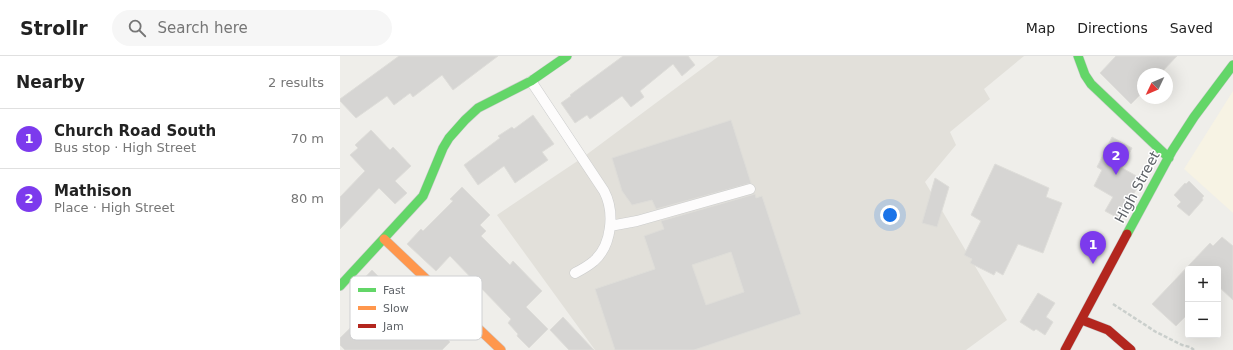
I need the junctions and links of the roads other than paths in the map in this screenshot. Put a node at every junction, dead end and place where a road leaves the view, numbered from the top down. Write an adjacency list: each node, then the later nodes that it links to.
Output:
1 (567, 56): 4 (street)
2 (1078, 56): 5 (street)
3 (1233, 65): 5 (street, High Street)
4 (531, 81): 7 (lane); 8 (street)
5 (1169, 158): 12 (street, High Street)
6 (750, 189): 7 (lane)
7 (610, 226): 9 (lane)
8 (384, 239): 10 (street); 11 (street)
9 (575, 273)
10 (423, 276)
11 (340, 286)
12 (1082, 320): 15 (street, High Street); 16 (street)
13 (482, 332): 14 (street)
14 (501, 350)
15 (1065, 350)
16 (1131, 350)

